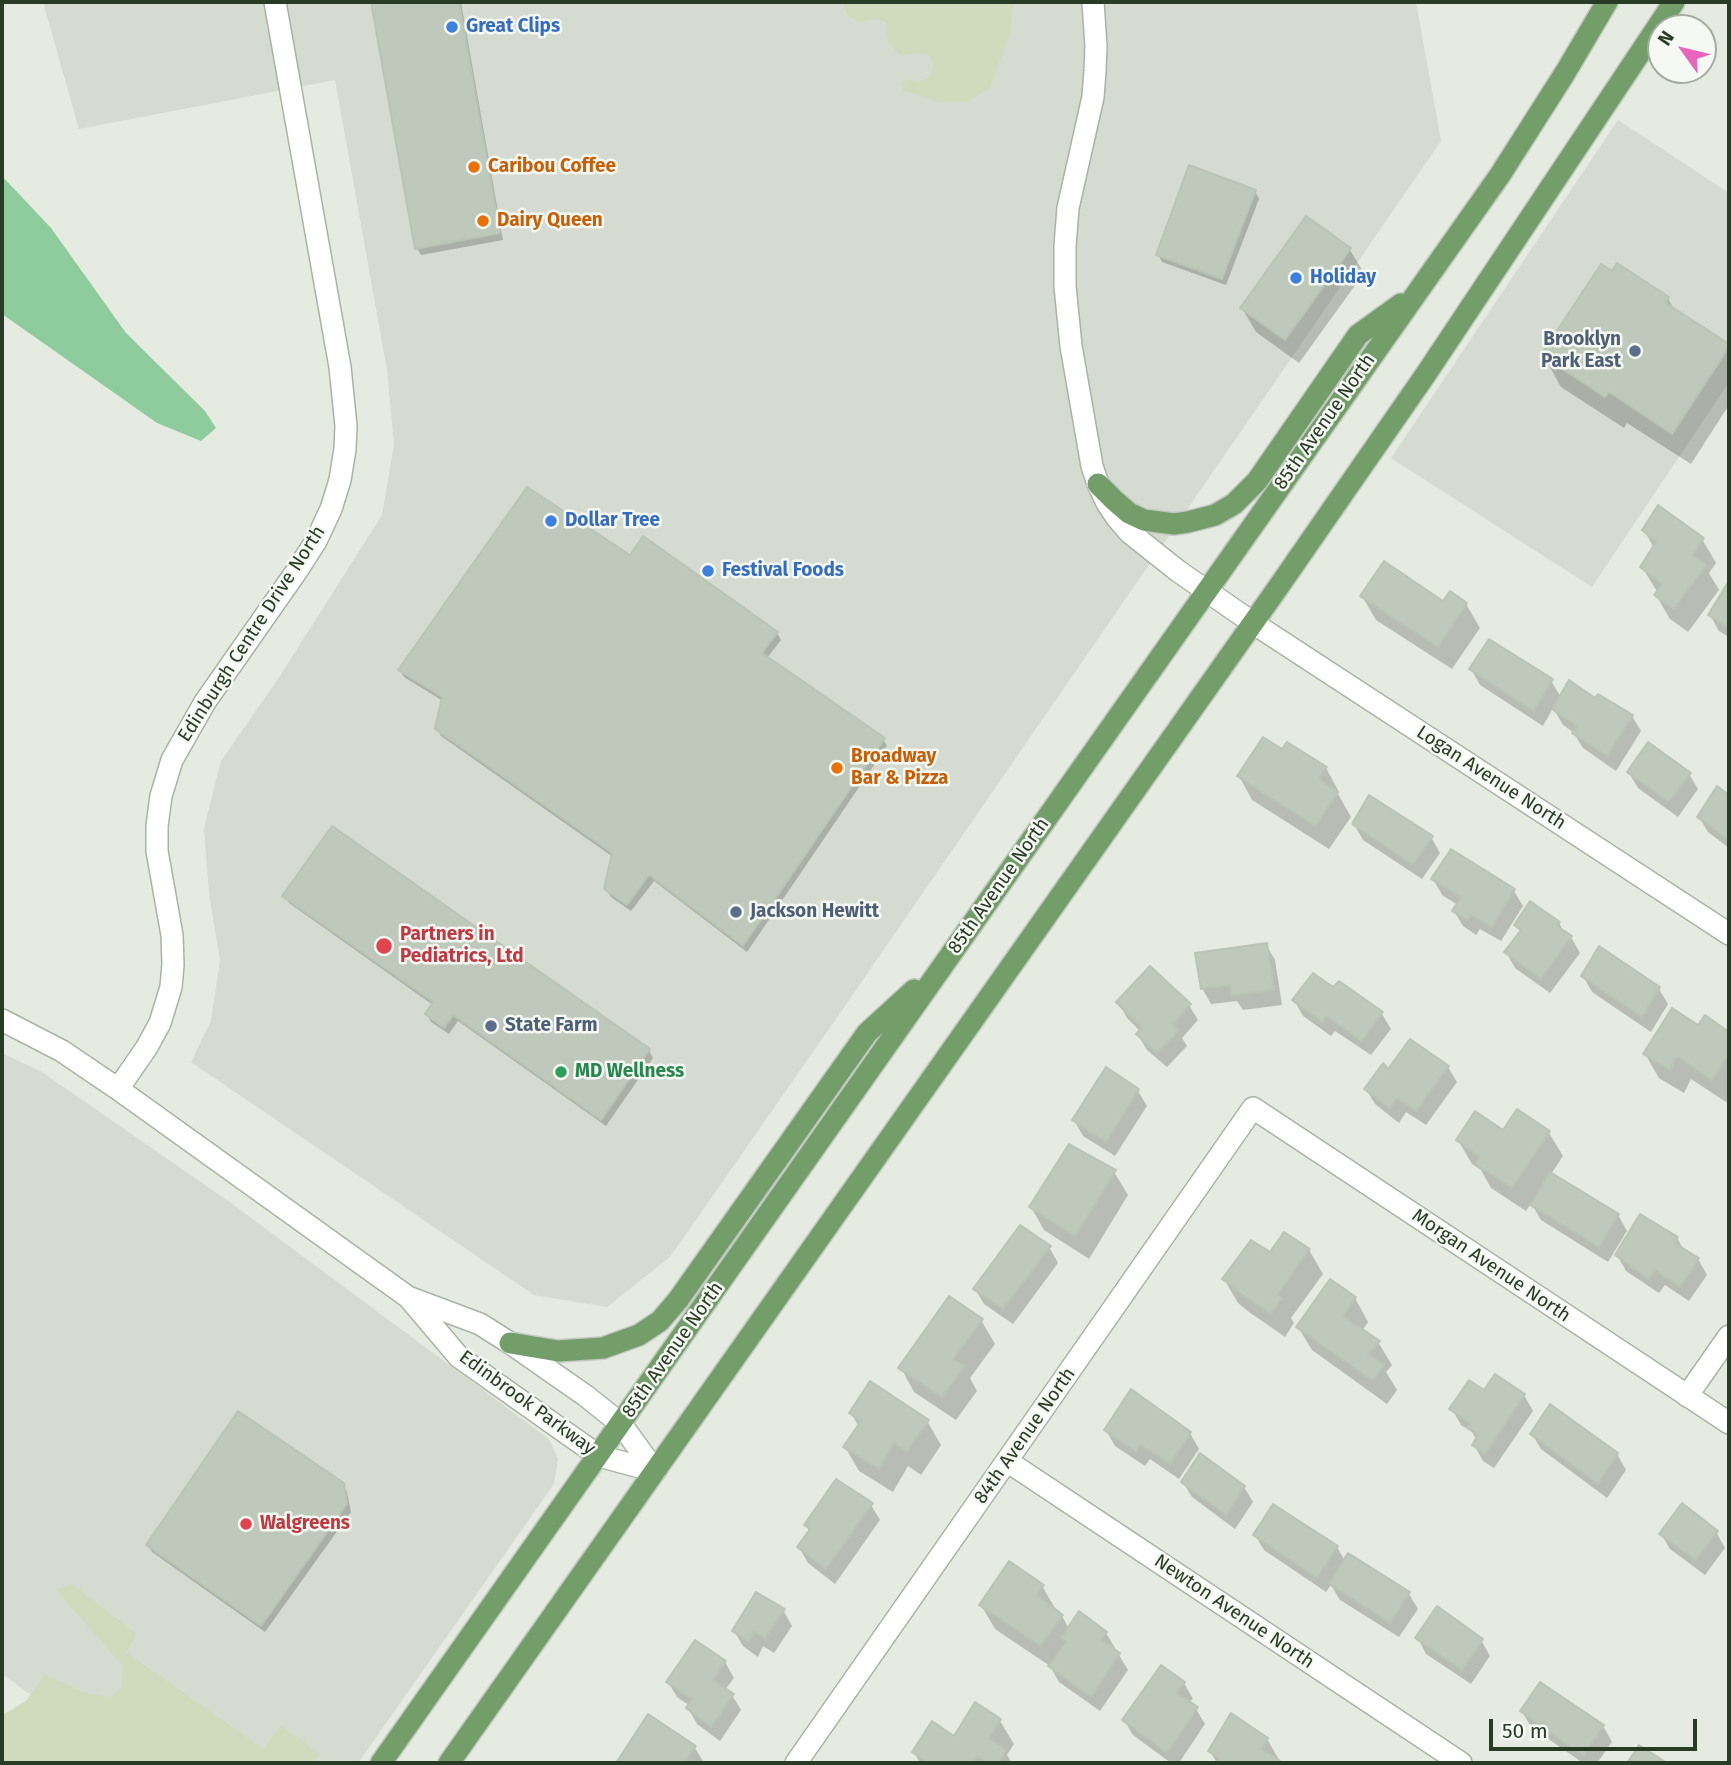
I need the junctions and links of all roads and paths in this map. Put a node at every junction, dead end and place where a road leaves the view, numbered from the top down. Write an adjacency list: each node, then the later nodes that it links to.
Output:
1 (275, 2): 12 (street, Edinburgh Centre Drive North)
2 (1093, 2): 6 (street)
3 (1607, 2): 5 (main road, 85th Avenue North)
4 (1674, 2): 8 (main road)
5 (1416, 293): 6 (main road); 7 (main road, 85th Avenue North)
6 (1098, 484): 7 (street)
7 (1207, 591): 8 (street); 10 (main road, 85th Avenue North)
8 (1253, 623): 9 (street, Logan Avenue North); 22 (main road)
9 (1729, 934)
10 (944, 963): 16 (main road); 19 (main road, 85th Avenue North)
11 (2, 1020): 12 (street, Edinbrook Parkway)
12 (118, 1089): 14 (street, Edinbrook Parkway)
13 (1254, 1108): 17 (street, Morgan Avenue North); 21 (street, 84th Avenue North)
14 (408, 1297): 16 (street, Edinbrook Parkway); 20 (street, Edinbrook Parkway)
15 (1729, 1336): 17 (street)
16 (510, 1343): 19 (street, Edinbrook Parkway)
17 (1687, 1396): 18 (street, Morgan Avenue North)
18 (1729, 1423)
19 (621, 1424): 20 (main road, 85th Avenue North); 22 (street, Edinbrook Parkway)
20 (598, 1455): 22 (street, Edinbrook Parkway); 23 (main road, 85th Avenue North)
21 (1007, 1461): 25 (street, 84th Avenue North); 26 (street, Newton Avenue North)
22 (655, 1471): 24 (main road)
23 (381, 1763)
24 (449, 1763)
25 (796, 1763)
26 (1461, 1763)

